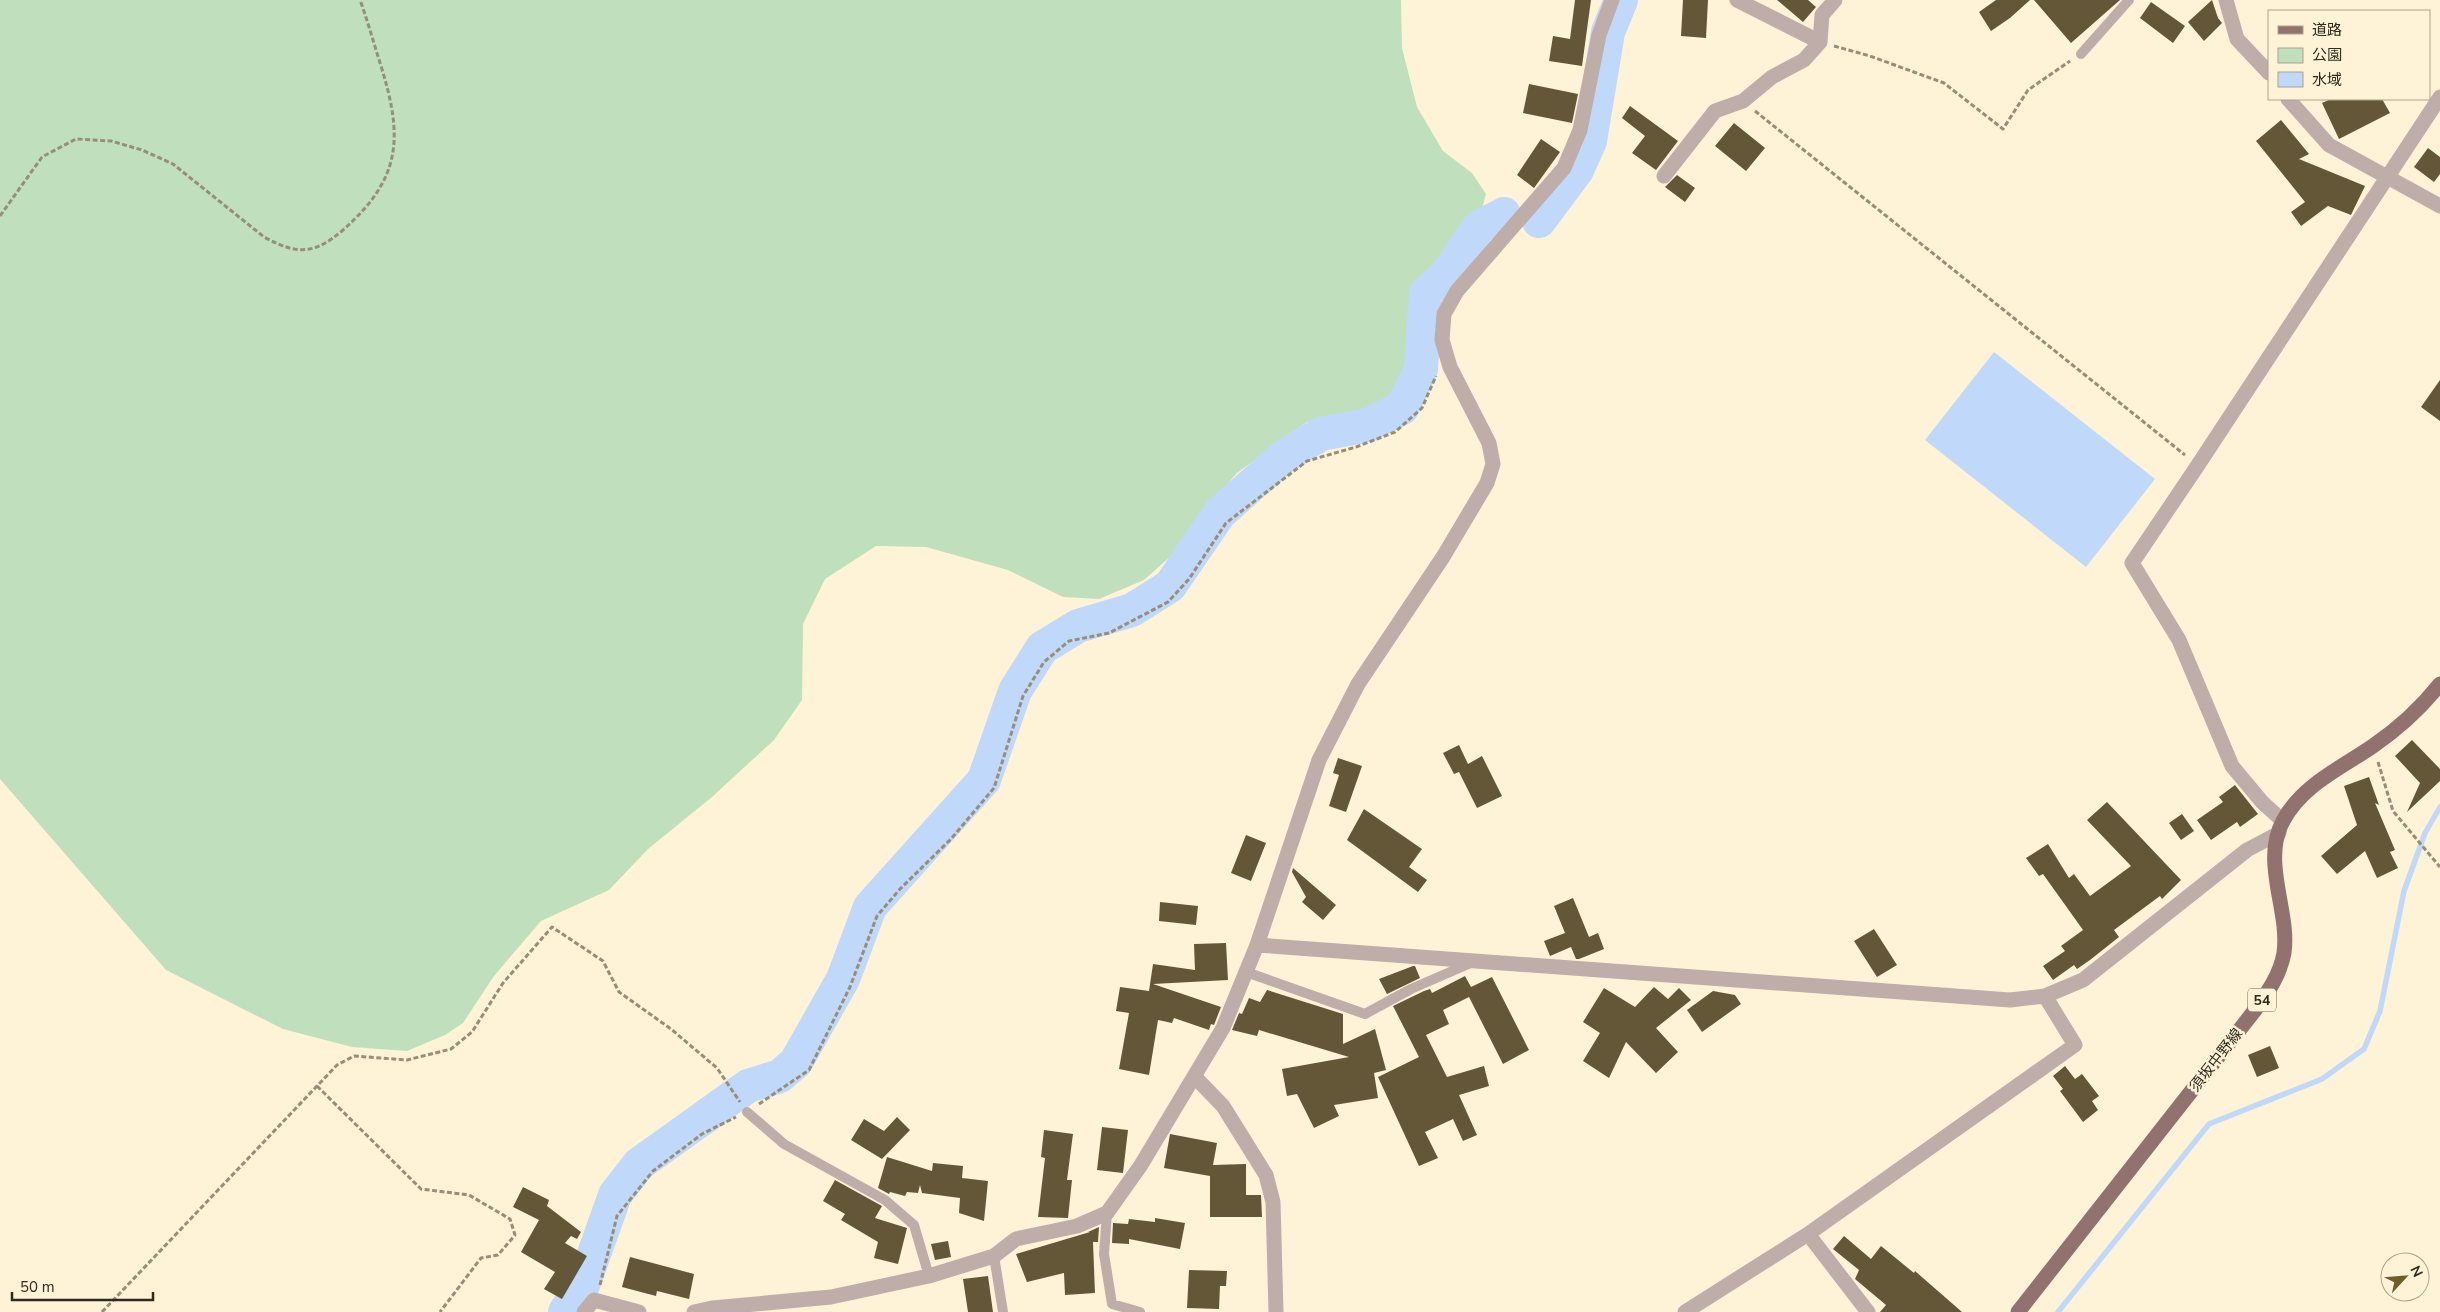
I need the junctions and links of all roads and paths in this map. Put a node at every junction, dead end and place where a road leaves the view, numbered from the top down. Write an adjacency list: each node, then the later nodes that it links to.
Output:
1 (360, 0): 16 (path)
2 (1612, 0): 17 (street)
3 (1736, 0): 7 (street)
4 (1835, 0): 7 (street)
5 (2129, 0): 8 (lane)
6 (2226, 0): 9 (street)
7 (1820, 42): 8 (path); 12 (street)
8 (2081, 54)
9 (2268, 72)
10 (2440, 97): 14 (street)
11 (2289, 100): 14 (street)
12 (1743, 101): 13 (street); 18 (path)
13 (1664, 176)
14 (2387, 178): 15 (street); 18 (street)
15 (2440, 206)
16 (0, 216)
17 (1450, 367): 23 (street); 30 (path)
18 (2198, 466): 21 (street)
19 (2440, 684): 20 (main road)
20 (2373, 746): 21 (main road); 22 (path)
21 (2281, 827): 26 (street); 47 (main road, 須坂中野線 / 54)
22 (2440, 867)
23 (1257, 945): 24 (street); 25 (street)
24 (1476, 961): 25 (lane); 26 (street)
25 (1246, 972): 27 (street)
26 (2045, 996): 32 (street)
27 (1195, 1077): 31 (street); 44 (street)
28 (317, 1086): 29 (path); 37 (path); 38 (path)
29 (730, 1088)
30 (747, 1112): 34 (lane); 35 (path)
31 (1106, 1213): 33 (street); 43 (lane)
32 (1808, 1234): 45 (street); 46 (street)
33 (994, 1256): 34 (street); 42 (lane)
34 (929, 1276): 36 (street)
35 (594, 1300): 39 (street); 40 (street)
36 (831, 1305): 41 (street)
37 (102, 1312)
38 (440, 1312)
39 (584, 1312)
40 (639, 1312)
41 (694, 1312)
42 (1003, 1312)
43 (1140, 1312)
44 (1276, 1312)
45 (1685, 1312)
46 (1868, 1312)
47 (2018, 1312)

